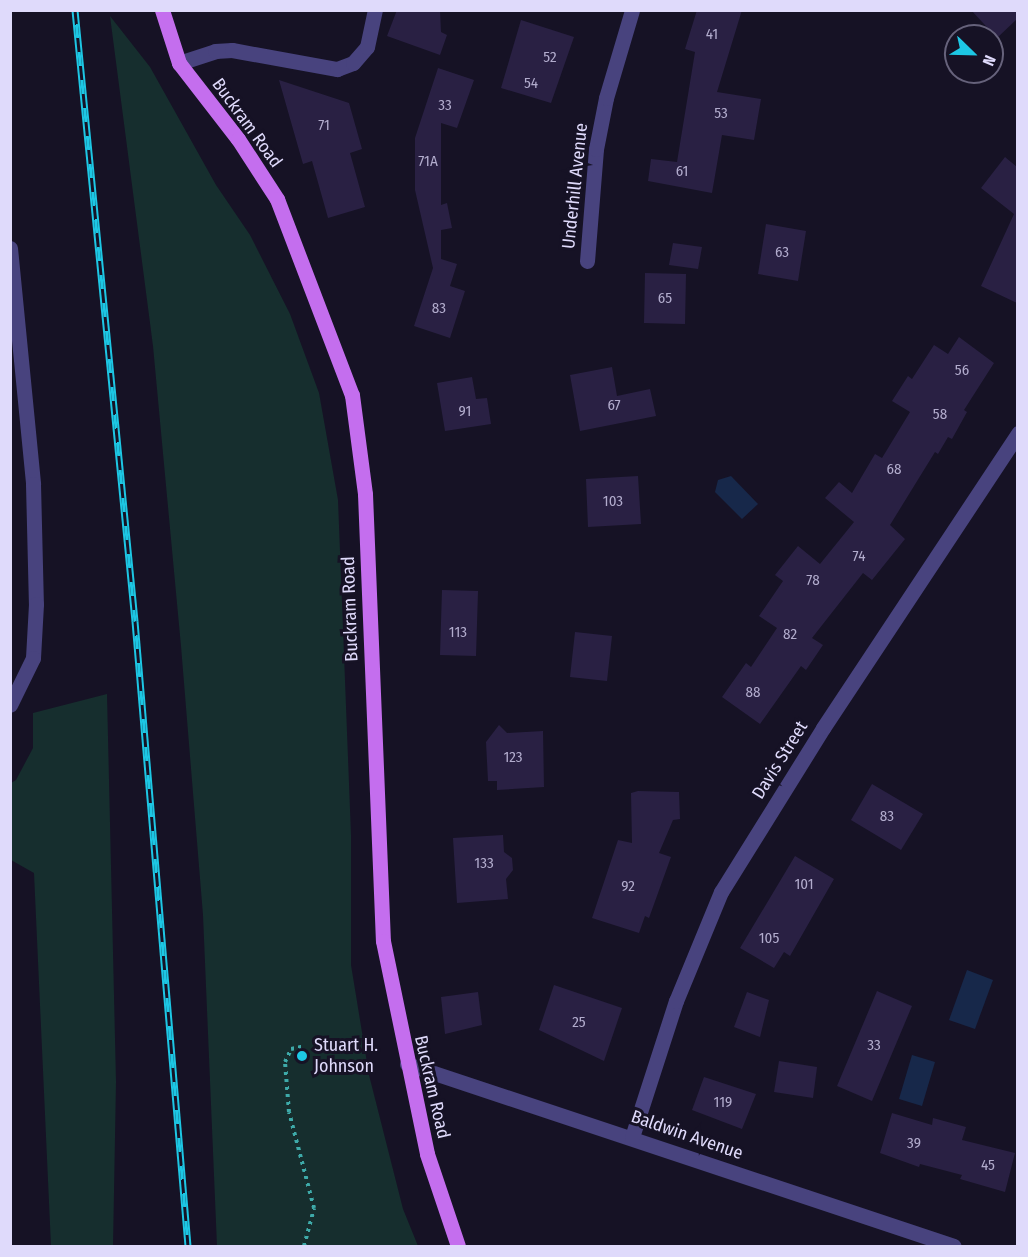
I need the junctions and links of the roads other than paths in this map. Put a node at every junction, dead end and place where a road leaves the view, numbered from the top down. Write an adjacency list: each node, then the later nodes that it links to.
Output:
1 (375, 10): 4 (street)
2 (632, 10): 6 (street, Underhill Avenue)
3 (161, 11): 4 (main road, Buckram Road)
4 (179, 63): 9 (main road, Buckram Road)
5 (10, 248): 8 (street)
6 (587, 261)
7 (1017, 433): 10 (street, Davis Street)
8 (10, 705)
9 (407, 1064): 10 (street, Baldwin Avenue); 11 (main road, Buckram Road)
10 (632, 1137): 12 (street, Baldwin Avenue)
11 (458, 1246)
12 (954, 1246)

